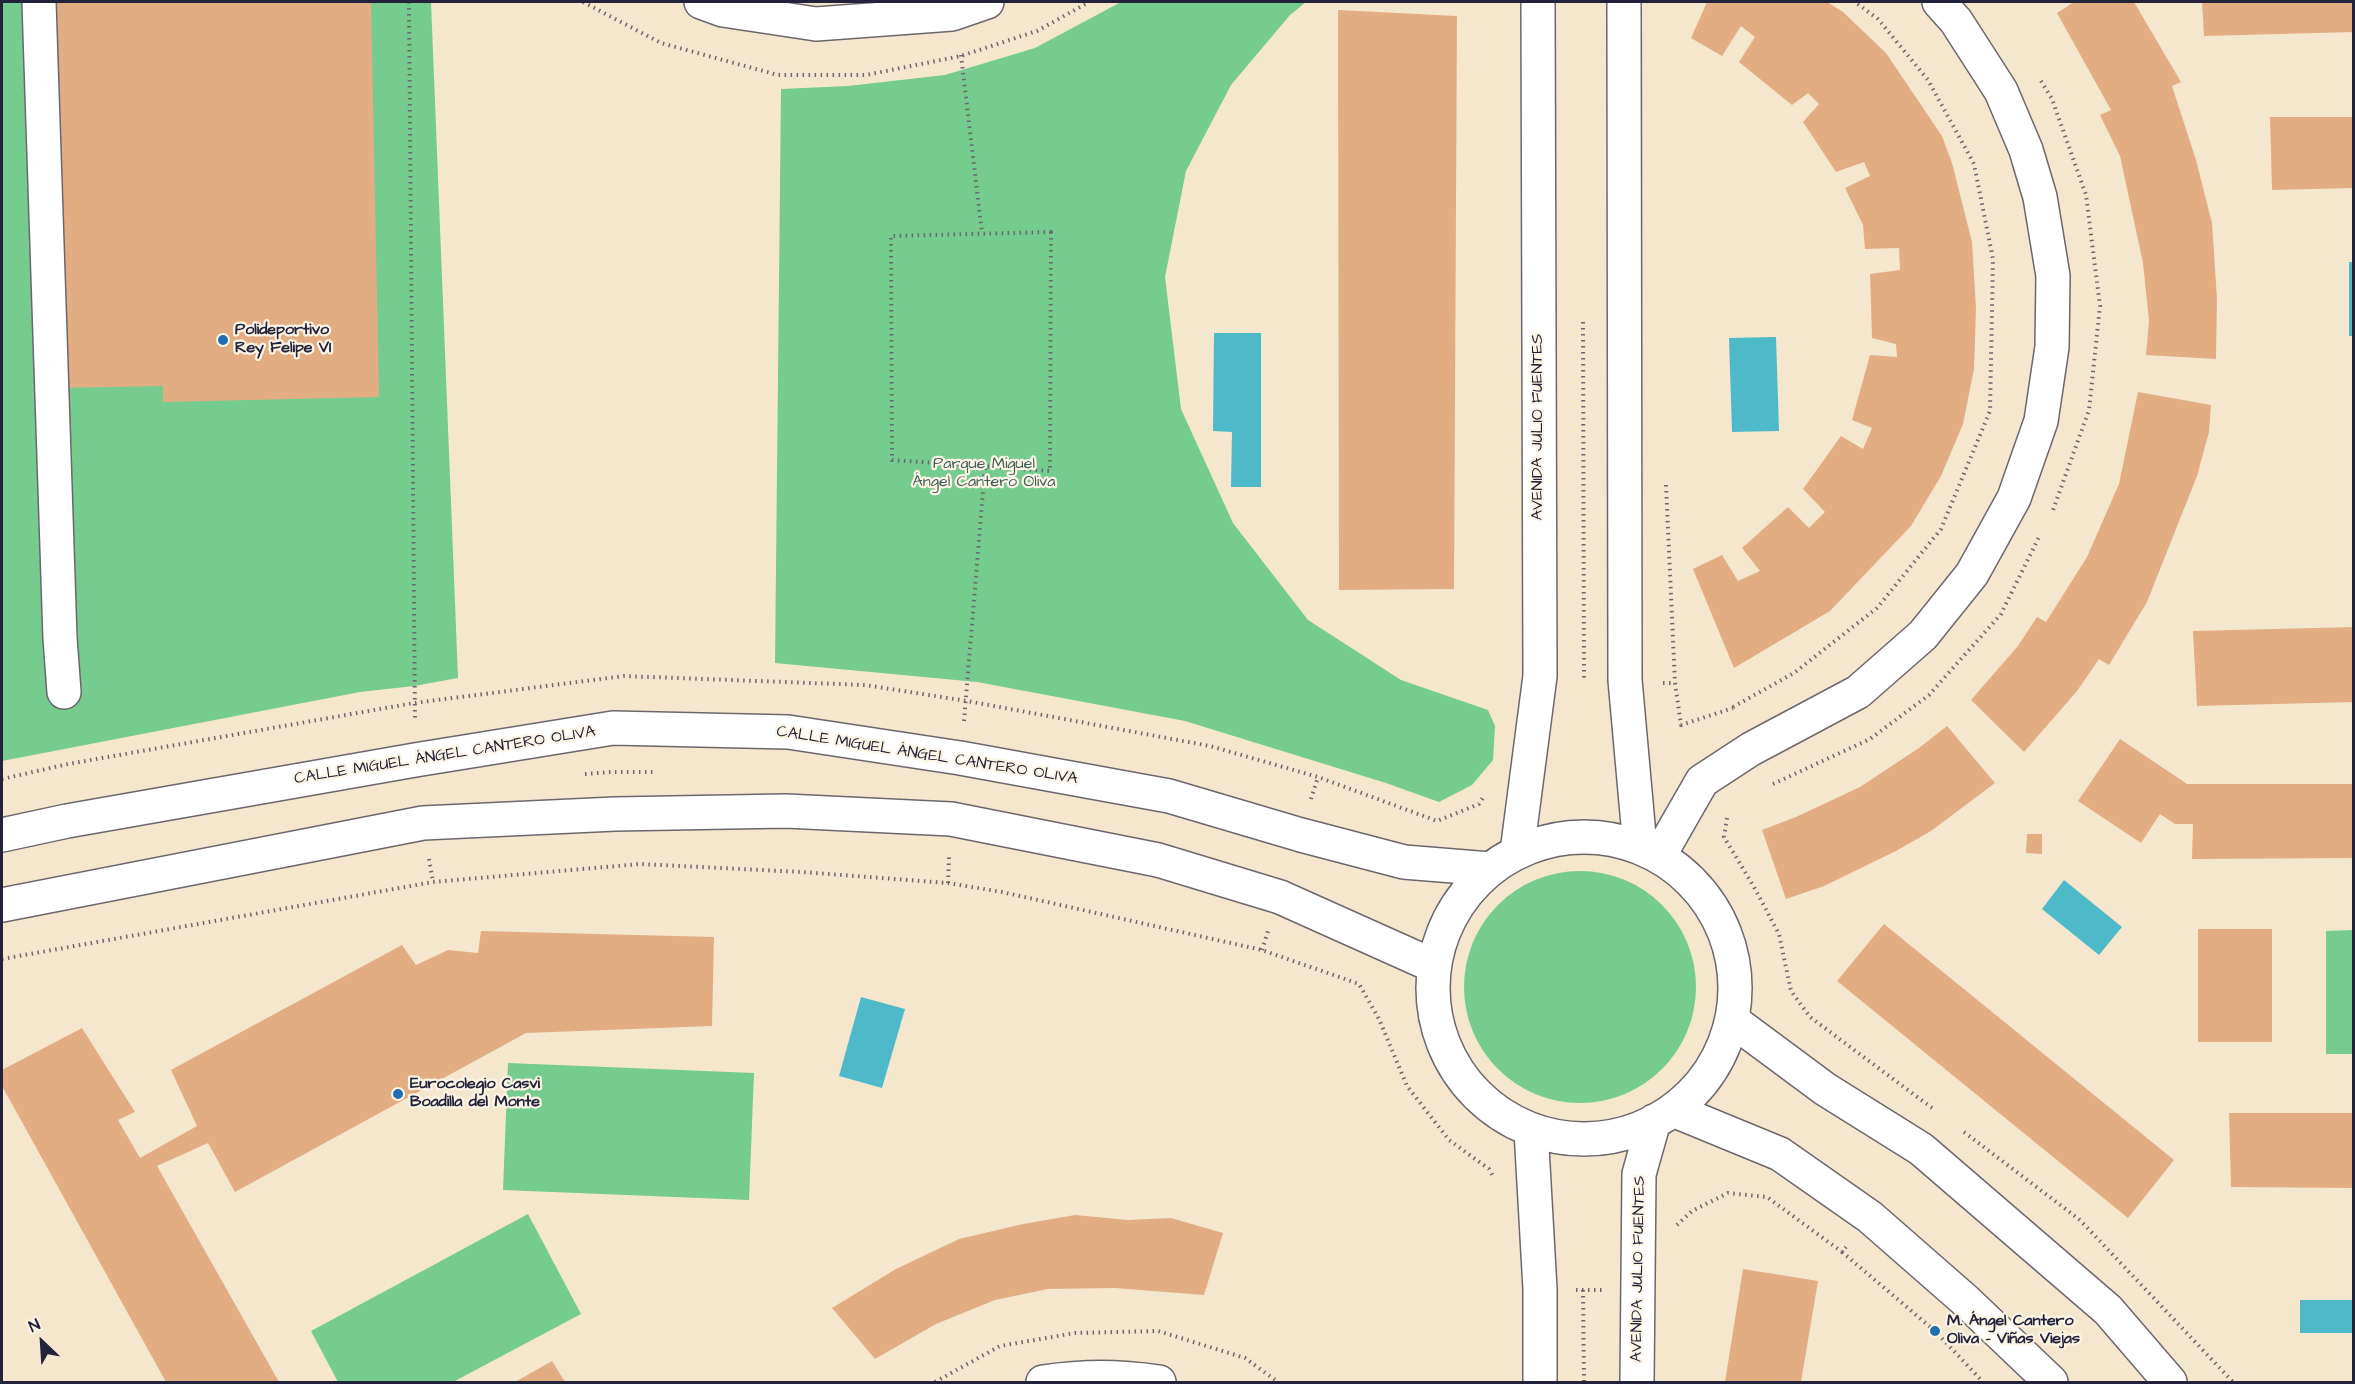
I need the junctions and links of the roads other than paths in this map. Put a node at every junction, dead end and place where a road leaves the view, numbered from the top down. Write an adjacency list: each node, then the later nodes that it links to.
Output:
1 (39, 2): 7 (street)
2 (701, 2): 3 (street)
3 (987, 2)
4 (1538, 2): 10 (street, AVENIDA JULIO FUENTES)
5 (1624, 2): 9 (street)
6 (1939, 2): 9 (street)
7 (64, 693)
8 (2, 835): 10 (street, CALLE MIGUEL ÁNGEL CANTERO OLIVA)
9 (1649, 851): 10 (street); 13 (street)
10 (1504, 860): 12 (street)
11 (2, 905): 12 (street)
12 (1434, 966): 15 (street)
13 (1732, 1020): 14 (street); 21 (street)
14 (1663, 1116): 15 (street); 19 (street, AVENIDA JULIO FUENTES); 20 (street)
15 (1532, 1130): 18 (street)
16 (1044, 1383): 17 (street)
17 (1159, 1383)
18 (1540, 1383)
19 (1637, 1383)
20 (2051, 1383)
21 (2170, 1383)

